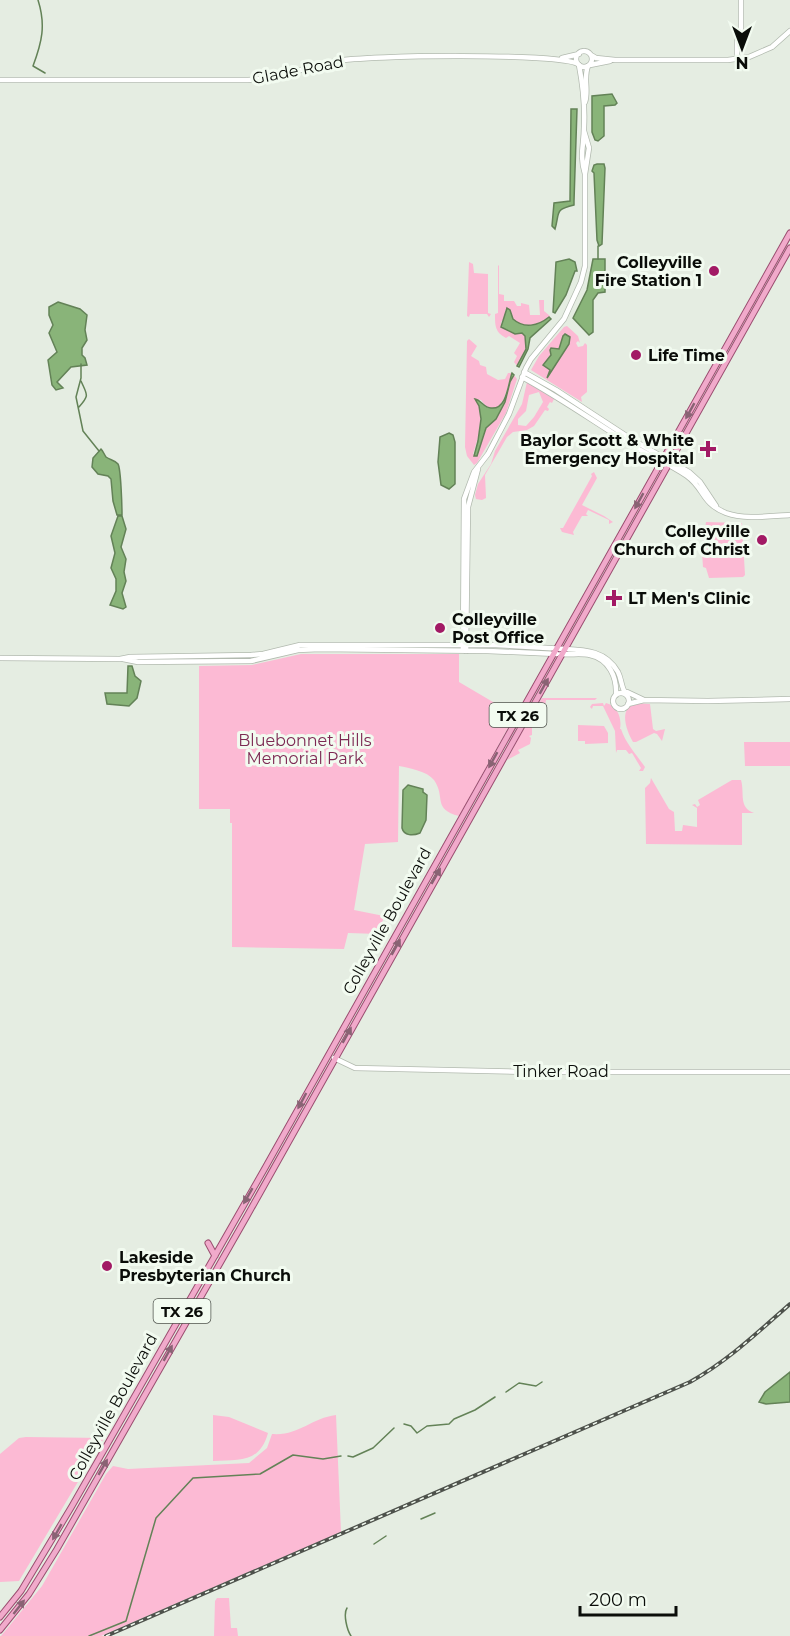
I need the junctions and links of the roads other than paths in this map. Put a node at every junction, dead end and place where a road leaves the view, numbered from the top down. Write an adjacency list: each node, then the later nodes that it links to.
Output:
1 (741, 0): 6 (main road)
2 (790, 31): 6 (main road, Glade Road)
3 (579, 54): 4 (main road, Glade Road); 5 (main road, Glade Road); 8 (main road)
4 (591, 55): 7 (main road, Glade Road); 9 (main road)
5 (560, 59): 8 (main road, Glade Road); 10 (main road, Glade Road)
6 (737, 59): 7 (main road, Glade Road)
7 (615, 60): 9 (main road, Glade Road)
8 (579, 64): 9 (main road, Glade Road); 11 (main road)
9 (589, 65): 11 (main road)
10 (0, 80)
11 (585, 102): 18 (main road)
12 (790, 233): 14 (main road, Colleyville Boulevard / TX 26)
13 (790, 248): 15 (main road, Colleyville Boulevard / TX 26)
14 (762, 284): 15 (main road); 16 (main road, Colleyville Boulevard / TX 26)
15 (767, 287): 17 (main road, Colleyville Boulevard / TX 26)
16 (742, 318): 17 (main road); 22 (main road, Colleyville Boulevard / TX 26, one-way to 22)
17 (748, 324): 23 (main road, Colleyville Boulevard / TX 26)
18 (523, 375): 19 (main road); 20 (main road); 26 (main road)
19 (584, 408): 20 (main road); 21 (main road)
20 (580, 413): 21 (main road)
21 (613, 430): 22 (main road)
22 (663, 459): 23 (main road); 27 (main road, Colleyville Boulevard / TX 26, one-way to 27)
23 (670, 464): 24 (main road); 29 (main road, Colleyville Boulevard / TX 26)
24 (790, 515)
25 (504, 645): 26 (main road); 27 (main road); 28 (main road)
26 (465, 648): 28 (main road); 31 (main road)
27 (557, 648): 29 (main road); 30 (main road, Colleyville Boulevard / TX 26)
28 (488, 651): 30 (main road)
29 (563, 651): 30 (main road); 32 (main road); 40 (main road, Colleyville Boulevard / TX 26, one-way to 29)
30 (553, 654): 39 (main road, Colleyville Boulevard / TX 26, one-way to 39)
31 (0, 658)
32 (616, 673): 33 (main road); 34 (main road)
33 (622, 682): 35 (main road); 37 (main road)
34 (616, 695): 35 (main road); 38 (main road)
35 (627, 696): 37 (main road); 38 (main road)
36 (790, 699): 37 (main road)
37 (644, 700): 38 (main road)
38 (628, 704)
39 (471, 798): 40 (main road); 41 (main road, Colleyville Boulevard / TX 26)
40 (478, 802): 42 (main road, Colleyville Boulevard / TX 26, one-way to 40)
41 (375, 969): 42 (main road); 46 (main road, Colleyville Boulevard / TX 26, one-way to 46)
42 (383, 971): 43 (main road, Colleyville Boulevard / TX 26, one-way to 42)
43 (334, 1058): 44 (main road, Tinker Road); 48 (main road, Colleyville Boulevard / TX 26, one-way to 43)
44 (790, 1072)
45 (208, 1242): 46 (main road)
46 (215, 1256): 47 (main road, Colleyville Boulevard / TX 26)
47 (72, 1506): 48 (main road); 49 (main road, Colleyville Boulevard / TX 26, one-way to 49)
48 (78, 1510): 50 (main road, Colleyville Boulevard / TX 26, one-way to 48)
49 (0, 1617)
50 (0, 1630)

